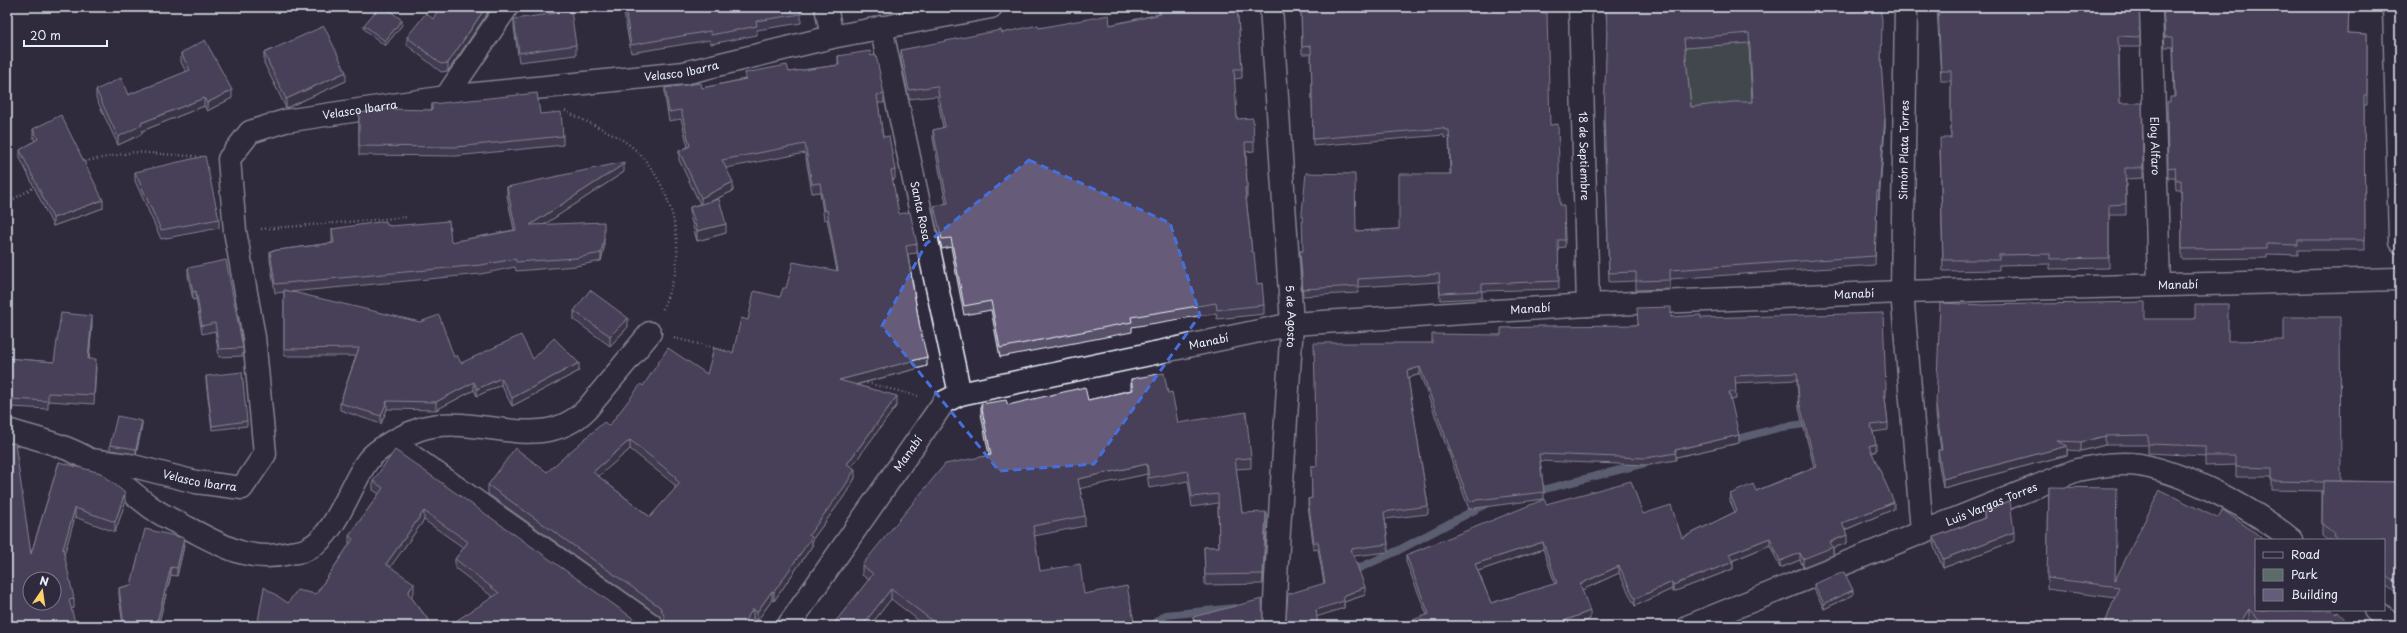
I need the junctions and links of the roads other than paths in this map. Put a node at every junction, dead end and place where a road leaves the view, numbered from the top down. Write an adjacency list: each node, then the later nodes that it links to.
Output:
1 (507, 7): 11 (street)
2 (826, 7): 10 (street)
3 (991, 7): 9 (street, Velasco Ibarra)
4 (1272, 7): 17 (street, 5 de Agosto)
5 (1580, 7): 16 (street, 18 de Septiembre)
6 (1906, 7): 15 (street, Simón Plata Torres)
7 (2151, 7): 14 (street, Eloy Alfaro)
8 (2394, 7): 12 (street)
9 (881, 27): 10 (street, Velasco Ibarra); 19 (street, Santa Rosa)
10 (832, 37): 11 (street, Velasco Ibarra)
11 (446, 97): 22 (street, Velasco Ibarra)
12 (2400, 242)
13 (2400, 279): 14 (street, Manabí)
14 (2159, 285): 15 (street, Manabí)
15 (1902, 292): 16 (street, Manabí); 23 (street, Simón Plata Torres)
16 (1588, 305): 17 (street, Manabí)
17 (1292, 324): 19 (street, Manabí); 28 (street, 5 de Agosto)
18 (650, 333): 21 (street)
19 (952, 398): 27 (street, Manabí)
20 (8, 431): 22 (street)
21 (392, 442): 22 (street); 26 (street)
22 (90, 460)
23 (1922, 531): 24 (street, Luis Vargas Torres); 29 (street, Luis Vargas Torres)
24 (2291, 539)
25 (2376, 611): 30 (street)
26 (652, 626)
27 (788, 626)
28 (1274, 626)
29 (1689, 626)
30 (2394, 626)

